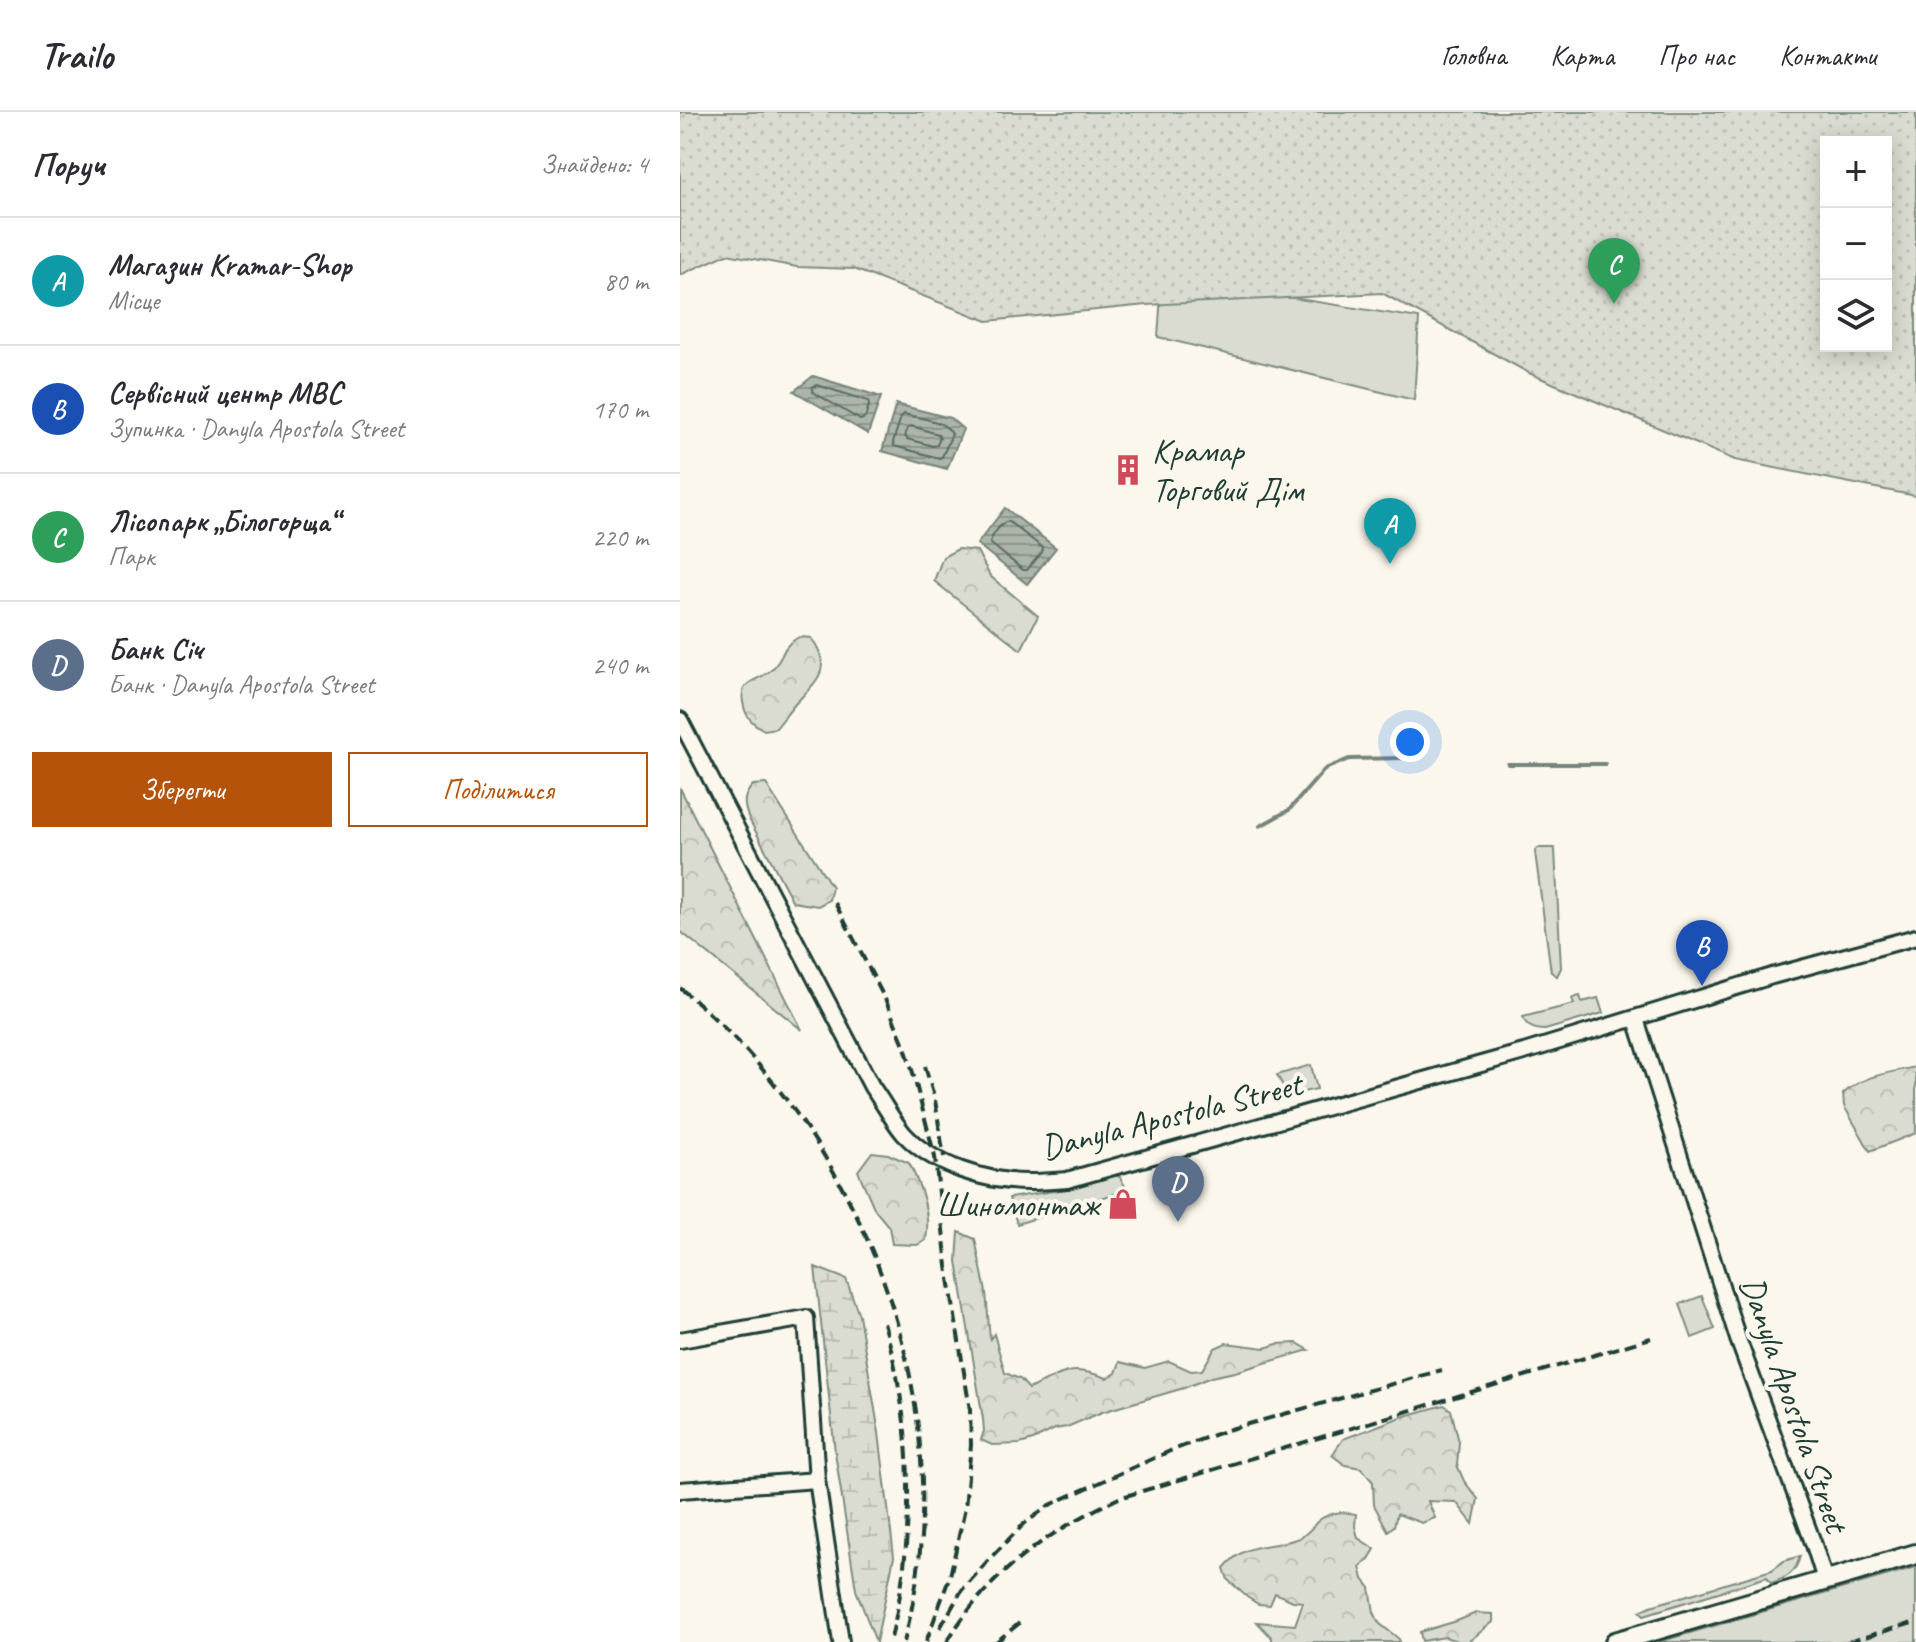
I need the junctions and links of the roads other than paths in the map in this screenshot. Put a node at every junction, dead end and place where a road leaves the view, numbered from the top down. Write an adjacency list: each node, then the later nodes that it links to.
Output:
1 (680, 720): 3 (street, Danyla Apostola Street)
2 (1916, 937): 3 (street, Danyla Apostola Street)
3 (1636, 1019): 8 (street, Danyla Apostola Street)
4 (680, 1340): 5 (street)
5 (817, 1480): 6 (street); 9 (street)
6 (680, 1490)
7 (1916, 1554): 8 (street)
8 (1825, 1580): 10 (street)
9 (841, 1642)
10 (1615, 1642)

